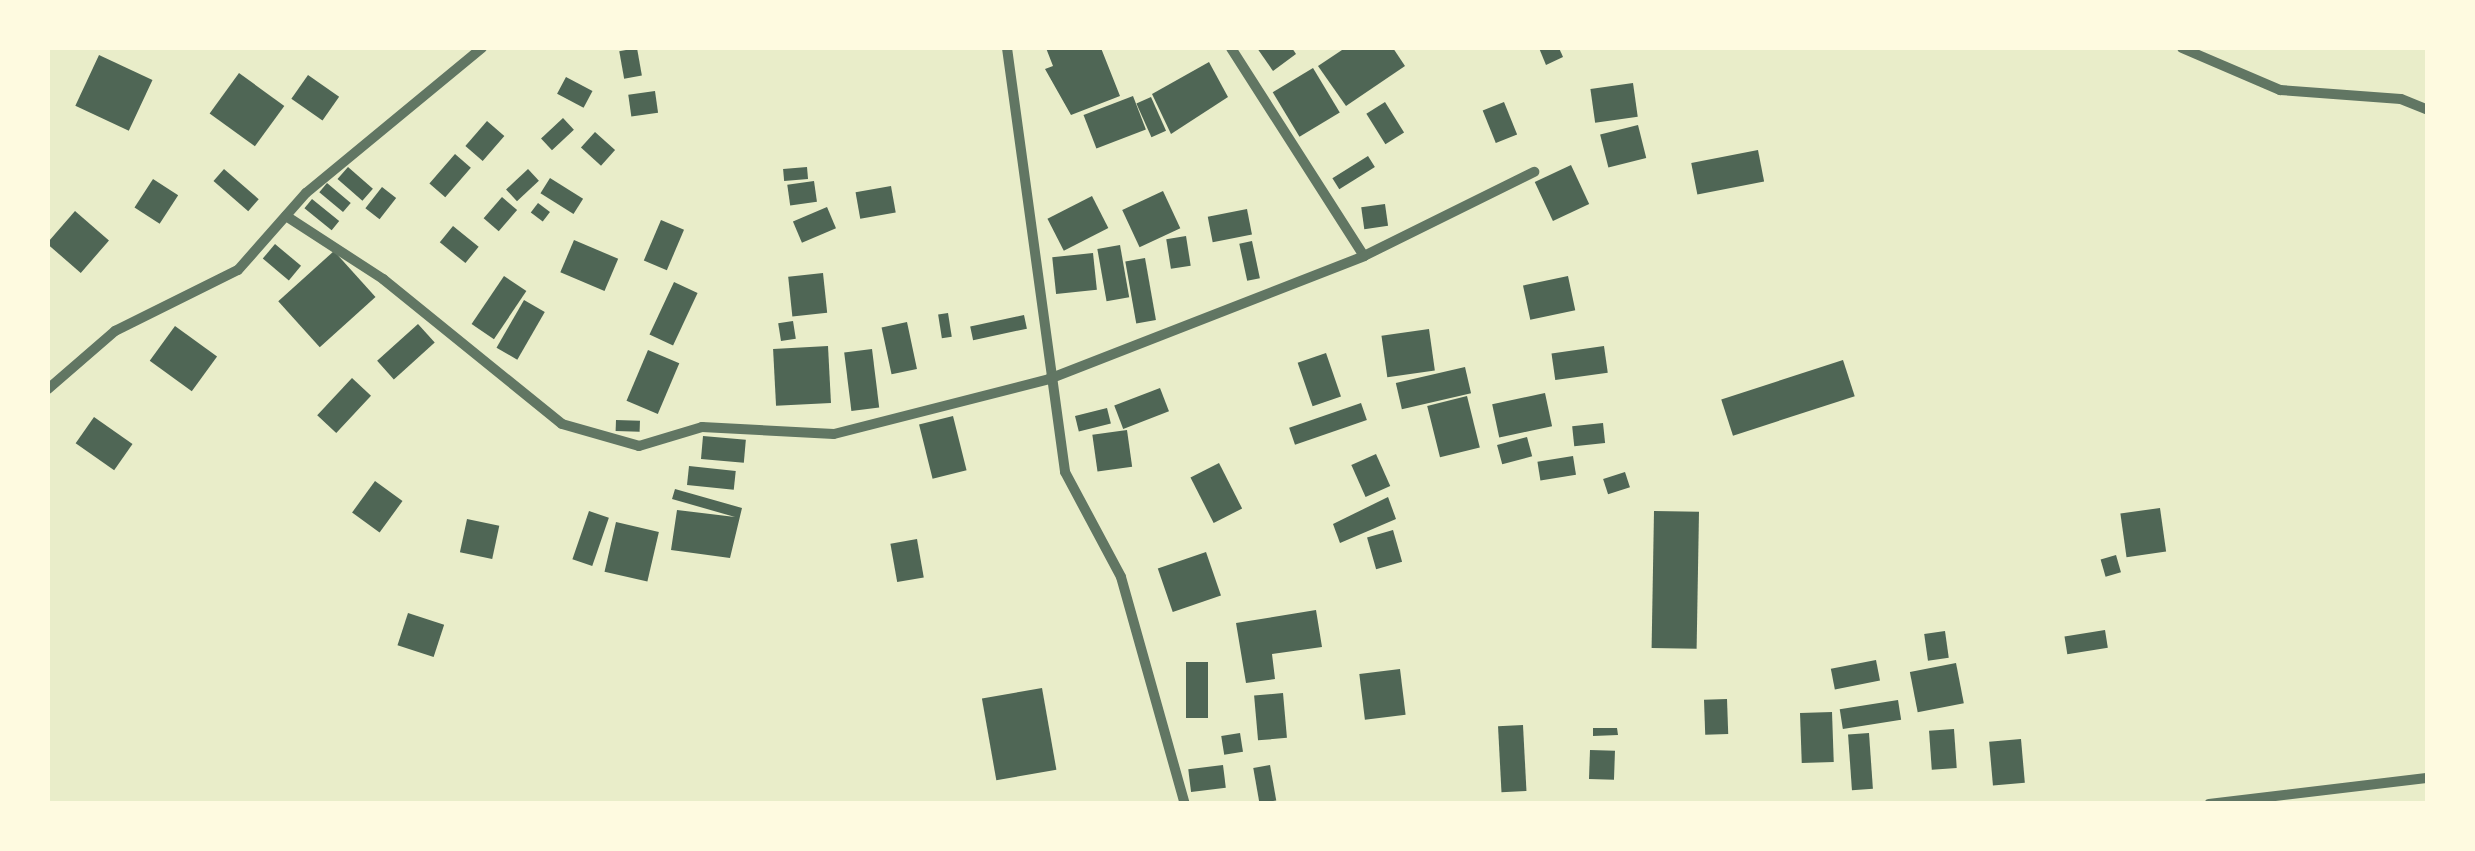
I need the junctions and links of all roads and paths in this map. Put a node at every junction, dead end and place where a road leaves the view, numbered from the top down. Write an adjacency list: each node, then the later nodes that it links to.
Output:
1 (482, 48): 7 (street)
2 (1007, 48): 9 (street)
3 (1231, 48): 8 (street)
4 (2182, 48): 5 (street)
5 (2428, 110)
6 (1534, 172): 8 (street)
7 (286, 216): 9 (street); 10 (street)
8 (1364, 256): 9 (street)
9 (1049, 379): 12 (street)
10 (48, 390)
11 (2428, 778): 13 (street)
12 (1185, 804)
13 (2210, 804)

